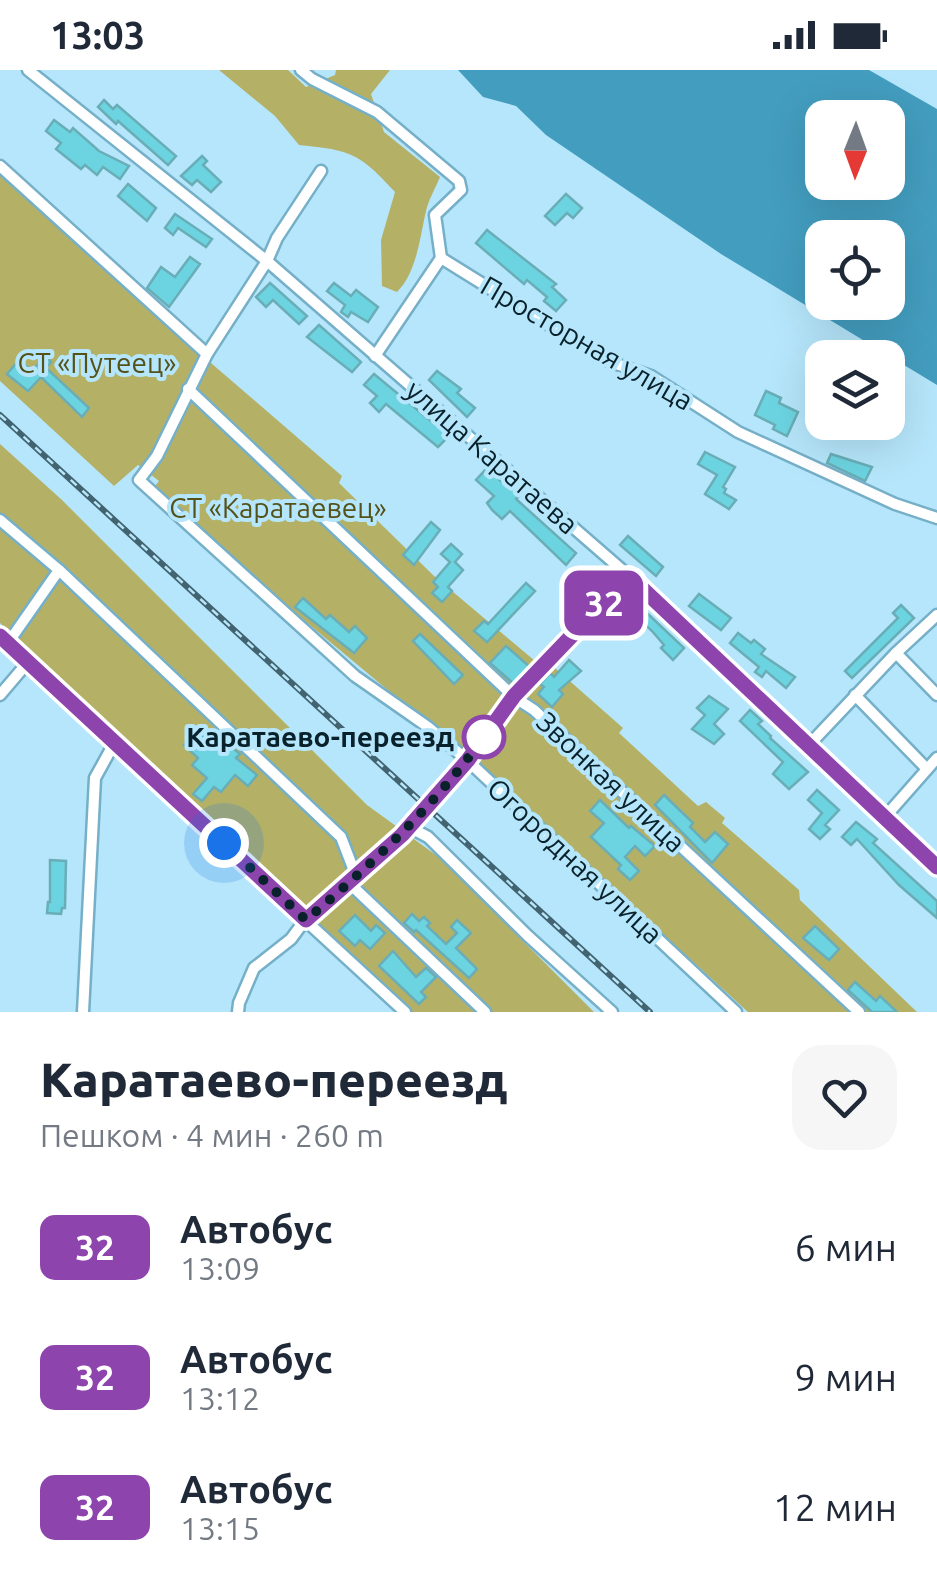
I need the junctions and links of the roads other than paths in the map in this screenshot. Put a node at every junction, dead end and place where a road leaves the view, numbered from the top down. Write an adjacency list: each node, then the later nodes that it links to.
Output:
1 (28, 70): 6 (street, улица Каратаева)
2 (301, 70): 5 (street)
3 (0, 166): 7 (street)
4 (321, 171): 6 (street)
5 (440, 258): 8 (street); 10 (street, Просторная улица)
6 (267, 262): 7 (street); 8 (street, улица Каратаева)
7 (207, 354): 9 (street)
8 (375, 356): 13 (street, улица Каратаева)
9 (188, 389): 20 (street, Звонкая улица); 25 (street, Огородная улица)
10 (937, 518)
11 (0, 520): 12 (street)
12 (59, 570): 15 (street); 30 (street)
13 (629, 576): 20 (street); 23 (street, улица Каратаева)
14 (937, 615): 16 (street)
15 (4, 639): 17 (street)
16 (896, 653): 19 (street); 21 (street)
17 (28, 661): 18 (street); 22 (street)
18 (0, 695)
19 (855, 695): 23 (street); 26 (street)
20 (514, 696): 25 (street); 38 (street, Звонкая улица)
21 (937, 696)
22 (116, 740): 31 (street); 32 (street)
23 (808, 746): 27 (street, улица Каратаева)
24 (937, 758): 26 (street)
25 (468, 760): 28 (street); 37 (street, Огородная улица)
26 (927, 770): 27 (street)
27 (884, 817): 29 (street, улица Каратаева)
28 (409, 827): 30 (street); 36 (street)
29 (937, 867)
30 (353, 880): 31 (street); 35 (street)
31 (306, 920): 33 (street); 34 (street)
32 (84, 1012)
33 (238, 1012)
34 (405, 1012)
35 (485, 1012)
36 (612, 1012)
37 (736, 1012)
38 (859, 1012)

